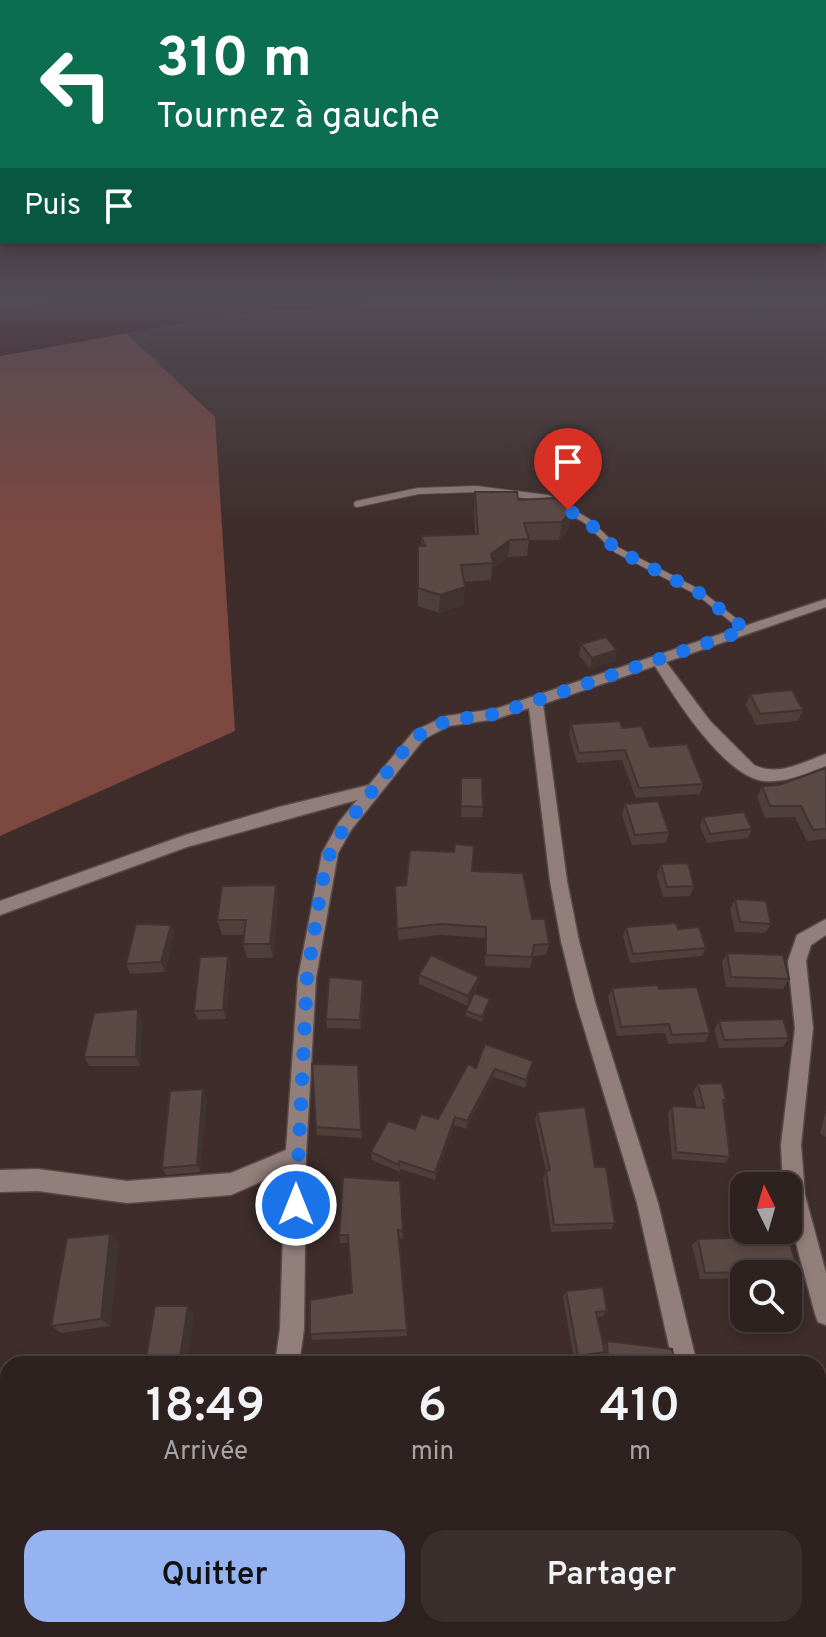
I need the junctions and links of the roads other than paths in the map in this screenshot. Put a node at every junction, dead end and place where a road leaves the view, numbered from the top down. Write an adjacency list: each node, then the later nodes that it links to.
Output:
1 (357, 504): 3 (lane)
2 (825, 604): 3 (street)
3 (746, 630): 4 (street)
4 (659, 661): 5 (street); 6 (street)
5 (535, 700): 7 (street); 14 (street)
6 (826, 760)
7 (375, 790): 8 (street); 10 (street)
8 (0, 908)
9 (826, 926): 12 (street)
10 (296, 1156): 11 (street); 13 (street)
11 (0, 1181)
12 (826, 1314)
13 (288, 1356)
14 (683, 1356)

